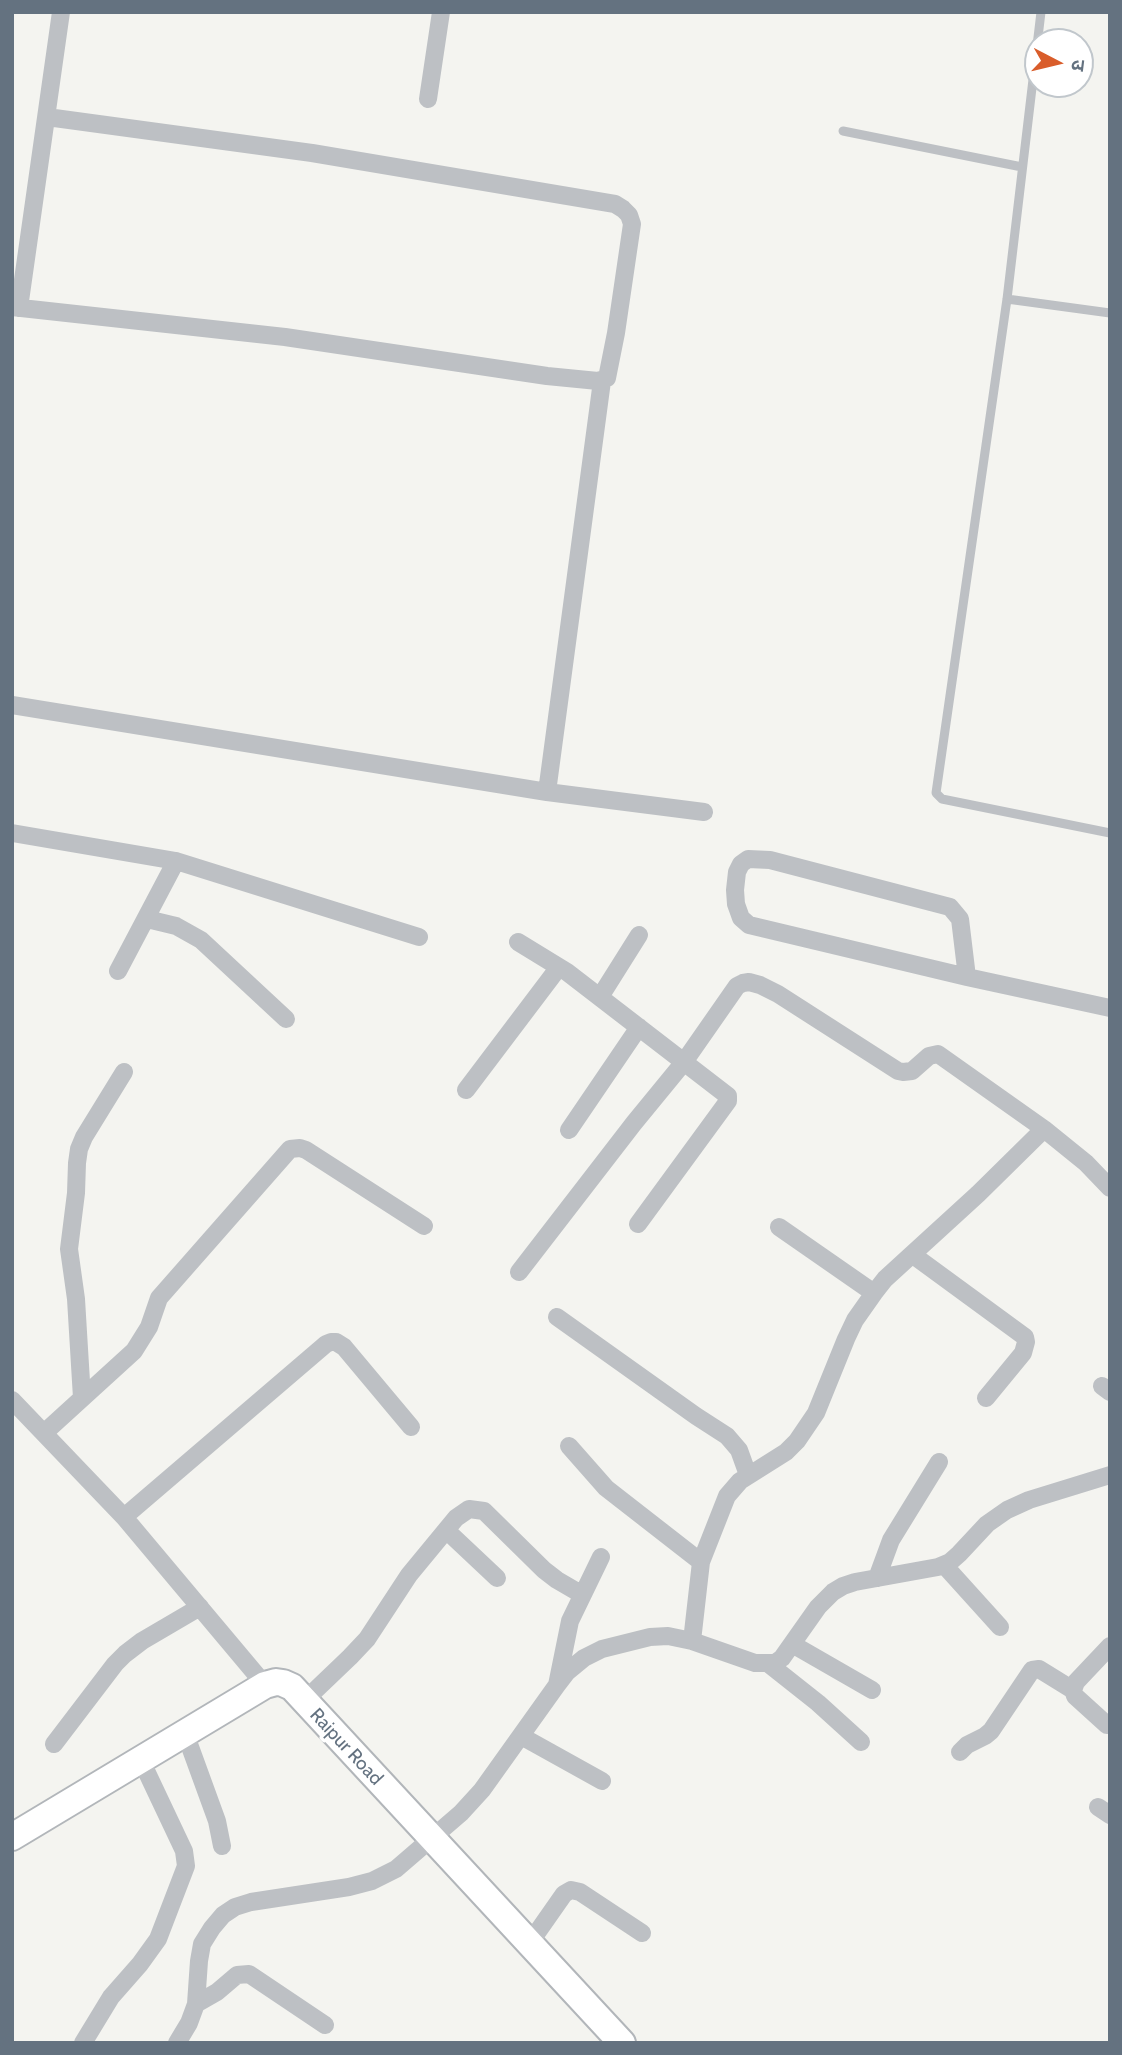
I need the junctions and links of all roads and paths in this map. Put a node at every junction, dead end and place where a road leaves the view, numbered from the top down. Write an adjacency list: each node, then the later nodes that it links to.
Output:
1 (61, 12): 5 (street)
2 (441, 12): 4 (street)
3 (1041, 12): 7 (lane)
4 (428, 99)
5 (47, 117): 9 (street); 11 (street)
6 (843, 131): 7 (lane)
7 (1022, 167): 8 (lane)
8 (1007, 299): 10 (lane); 16 (lane)
9 (15, 308): 11 (street)
10 (1110, 313)
11 (602, 381): 13 (street)
12 (12, 705): 13 (street)
13 (547, 792): 14 (street)
14 (704, 812)
15 (12, 833): 17 (street)
16 (1110, 833)
17 (176, 861): 18 (street); 20 (street)
18 (147, 919): 23 (street); 27 (street)
19 (639, 935): 25 (street)
20 (419, 937)
21 (518, 942): 22 (street)
22 (559, 967): 25 (street); 31 (street)
23 (118, 971)
24 (967, 977): 24 (street); 26 (street)
25 (600, 997): 28 (street)
26 (1110, 1008)
27 (286, 1018)
28 (639, 1027): 29 (street); 33 (street)
29 (684, 1062): 32 (street); 35 (street); 39 (street)
30 (124, 1072): 42 (street)
31 (466, 1090)
32 (1044, 1129): 34 (street); 38 (street)
33 (569, 1130)
34 (1110, 1188)
35 (638, 1224)
36 (424, 1226): 42 (street)
37 (779, 1227): 40 (street)
38 (913, 1255): 40 (street); 43 (street)
39 (519, 1272)
40 (874, 1293): 49 (street)
41 (557, 1317): 49 (street)
42 (82, 1398): 46 (street)
43 (986, 1398)
44 (12, 1400): 46 (street)
45 (411, 1427): 51 (street)
46 (44, 1433): 51 (street)
47 (569, 1446): 54 (street)
48 (939, 1462): 57 (street)
49 (748, 1475): 54 (street)
50 (1110, 1475): 55 (street)
51 (124, 1517): 59 (street)
52 (446, 1530): 56 (street); 58 (street); 69 (street)
53 (601, 1557): 58 (street)
54 (701, 1562): 61 (street)
55 (944, 1565): 57 (street); 60 (street)
56 (497, 1578)
57 (877, 1578): 62 (street)
58 (581, 1594): 66 (street)
59 (200, 1607): 65 (street); 74 (street)
60 (1000, 1627)
61 (692, 1641): 64 (street); 66 (street)
62 (792, 1644): 64 (street); 67 (street)
63 (1110, 1646): 68 (street)
64 (770, 1664): 73 (street)
65 (265, 1685): 69 (main road, Raipur Road); 71 (main road)
66 (557, 1685): 72 (street)
67 (872, 1690)
68 (1073, 1690): 70 (street); 75 (street)
69 (304, 1700): 79 (main road, Raipur Road)
70 (1107, 1725)
71 (185, 1733): 76 (main road); 80 (street)
72 (521, 1736): 77 (street); 79 (street)
73 (861, 1742)
74 (54, 1744)
75 (960, 1752)
76 (141, 1760): 78 (main road); 85 (street)
77 (602, 1782)
78 (12, 1838)
79 (431, 1839): 82 (main road, Raipur Road); 83 (street)
80 (222, 1846)
81 (642, 1933): 82 (street)
82 (529, 1944): 87 (main road, Raipur Road)
83 (196, 2004): 84 (street); 86 (street)
84 (325, 2025)
85 (83, 2043)
86 (177, 2043)
87 (622, 2043)

